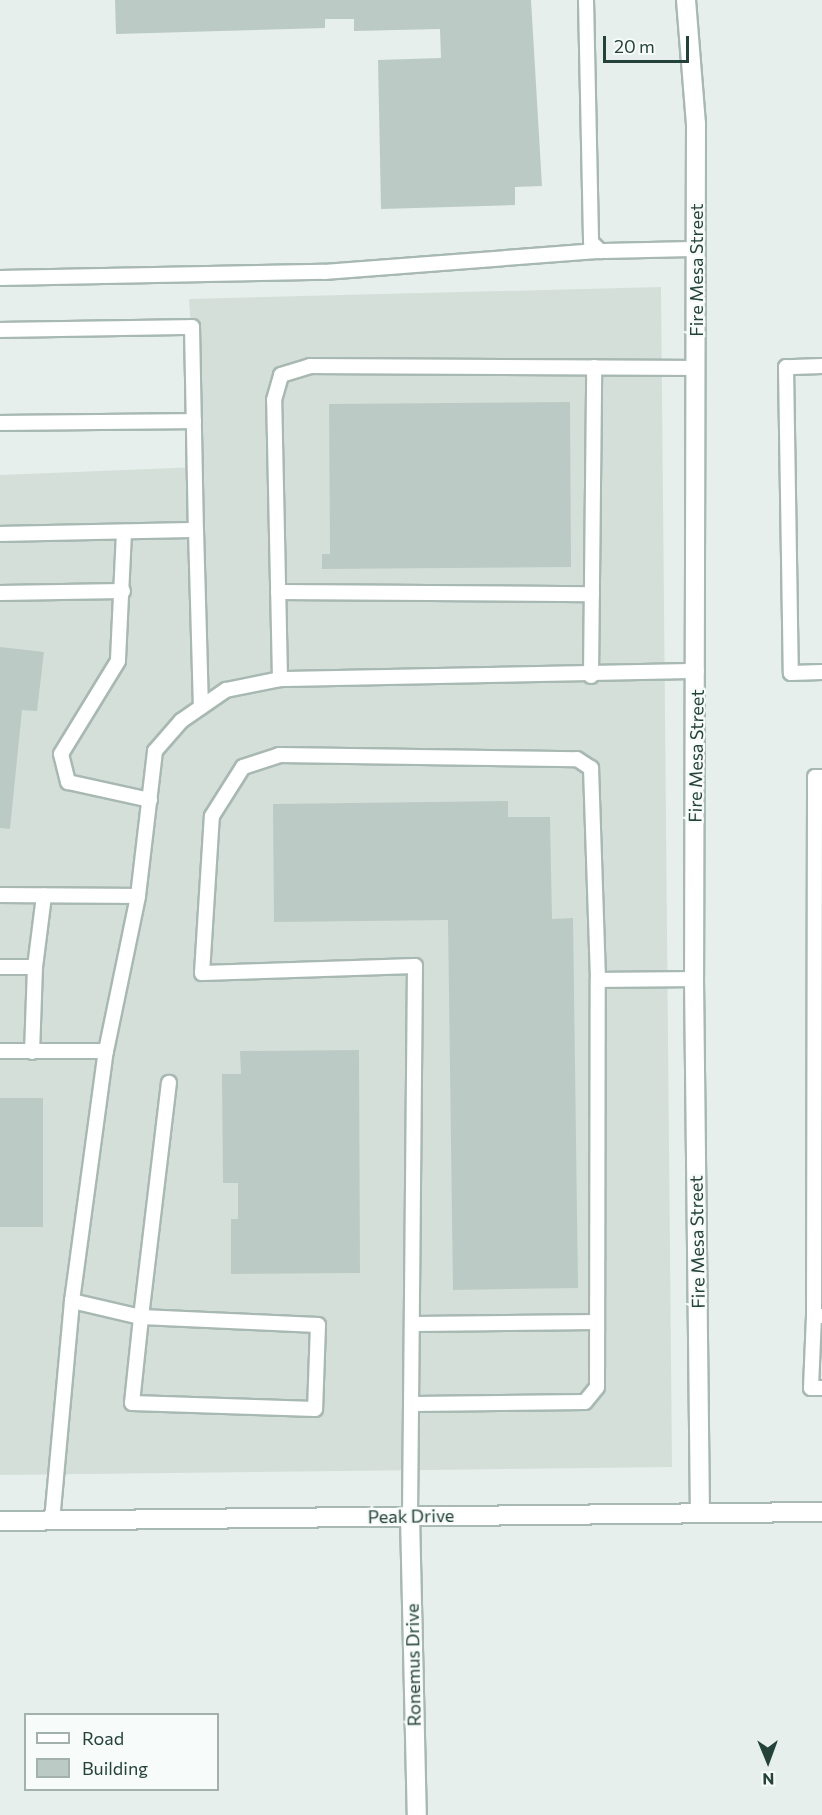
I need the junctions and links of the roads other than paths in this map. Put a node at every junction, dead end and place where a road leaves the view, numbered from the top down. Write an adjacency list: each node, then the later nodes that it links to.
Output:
1 (586, 0): 4 (lane)
2 (686, 0): 3 (street, Fire Mesa Street)
3 (696, 249): 4 (lane); 9 (street, Fire Mesa Street)
4 (600, 251): 5 (lane)
5 (0, 278)
6 (0, 330): 10 (lane)
7 (822, 366): 20 (lane)
8 (594, 368): 9 (lane); 16 (lane); 18 (lane)
9 (696, 368): 19 (street, Fire Mesa Street)
10 (194, 421): 11 (lane); 12 (lane)
11 (0, 423)
12 (196, 530): 13 (lane); 23 (lane)
13 (124, 532): 14 (lane); 15 (lane)
14 (0, 534)
15 (123, 591): 17 (lane); 25 (lane)
16 (278, 592): 18 (lane); 22 (lane)
17 (0, 593)
18 (592, 594): 21 (lane)
19 (697, 671): 21 (lane); 31 (street, Fire Mesa Street)
20 (822, 672)
21 (591, 676): 22 (lane)
22 (280, 679): 23 (lane)
23 (201, 707): 25 (lane)
24 (822, 777): 38 (lane)
25 (150, 800): 28 (lane)
26 (0, 895): 27 (lane)
27 (44, 896): 28 (lane); 30 (lane)
28 (138, 896): 35 (lane)
29 (0, 967): 30 (lane)
30 (35, 967): 34 (lane)
31 (694, 979): 32 (lane); 45 (street, Fire Mesa Street)
32 (598, 980): 40 (lane); 41 (lane)
33 (0, 1051): 34 (lane)
34 (32, 1052): 35 (lane)
35 (106, 1052): 37 (lane)
36 (169, 1083): 39 (lane)
37 (72, 1301): 39 (lane); 48 (lane)
38 (818, 1316): 42 (lane)
39 (141, 1317): 39 (lane)
40 (597, 1322): 41 (lane); 43 (lane)
41 (415, 1324): 43 (lane)
42 (822, 1388)
43 (415, 1404): 46 (lane)
44 (822, 1512): 45 (street, Peak Drive)
45 (700, 1513): 46 (street, Peak Drive)
46 (410, 1516): 48 (street, Peak Drive); 49 (street, Ronemus Drive)
47 (0, 1521): 48 (street, Peak Drive)
48 (52, 1521)
49 (417, 1815)

